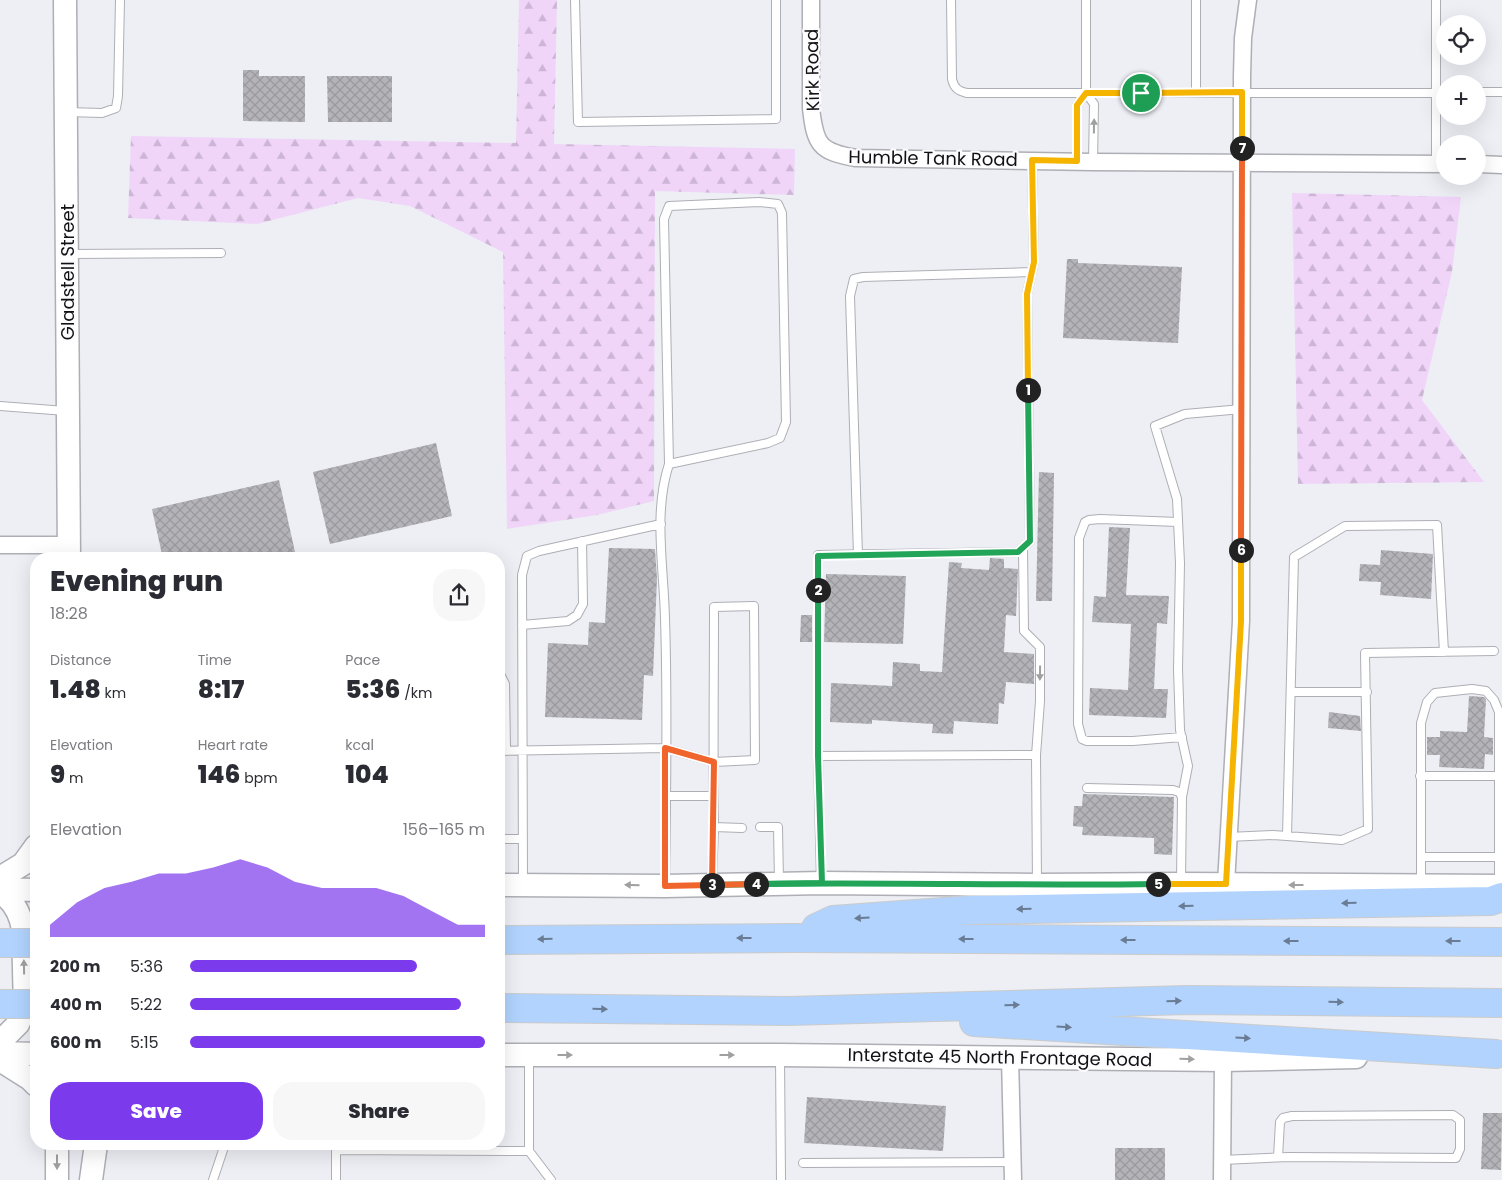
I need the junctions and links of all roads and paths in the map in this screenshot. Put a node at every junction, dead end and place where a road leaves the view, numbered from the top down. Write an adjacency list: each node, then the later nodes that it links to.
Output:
1 (65, 0): 18 (main road, Gladstell Street)
2 (120, 0): 18 (lane)
3 (575, 0): 4 (lane)
4 (776, 0)
5 (812, 0): 19 (street, Kirk Road)
6 (951, 0): 16 (lane)
7 (1086, 0): 16 (lane)
8 (1196, 0): 12 (lane)
9 (1248, 0): 13 (street)
10 (1436, 0): 11 (lane)
11 (1440, 75)
12 (1196, 92): 13 (lane); 16 (lane)
13 (1242, 92): 17 (lane); 22 (street)
14 (1486, 92): 15 (lane)
15 (1502, 92)
16 (1086, 93): 21 (lane, one-way to 16); 21 (lane)
17 (1436, 93)
18 (66, 112): 27 (main road, Gladstell Street)
19 (817, 140): 20 (street, Humble Tank Road)
20 (1032, 160): 21 (street, Humble Tank Road); 28 (lane)
21 (1085, 162): 22 (street, Humble Tank Road)
22 (1242, 162): 23 (street, Humble Tank Road); 30 (street)
23 (1436, 164)
24 (1486, 164): 25 (street)
25 (1502, 165)
26 (221, 253): 27 (lane)
27 (67, 254): 31 (main road, Gladstell Street)
28 (1032, 272): 37 (lane); 40 (lane)
29 (0, 406): 31 (lane)
30 (1242, 410): 33 (lane); 63 (street)
31 (68, 411): 39 (main road, Gladstell Street)
32 (669, 464): 32 (lane); 34 (lane)
33 (1178, 522): 46 (lane); 46 (lane)
34 (661, 524): 35 (lane); 47 (lane)
35 (582, 541): 41 (lane); 41 (lane)
36 (0, 546): 38 (street, Gladstell Street)
37 (1023, 548): 40 (lane); 50 (lane, one-way to 50)
38 (52, 552)
39 (70, 552)
40 (858, 555): 51 (lane)
41 (522, 625): 48 (lane)
42 (1494, 651): 43 (lane)
43 (1444, 652): 44 (lane); 45 (lane)
44 (1291, 692): 45 (lane); 62 (lane)
45 (1367, 692): 62 (lane)
46 (1182, 737): 58 (lane)
47 (665, 748): 48 (lane); 52 (lane); 56 (lane)
48 (522, 750): 49 (lane); 65 (lane)
49 (505, 751)
50 (1036, 755): 51 (lane); 78 (lane)
51 (818, 756): 70 (lane)
52 (714, 762): 52 (lane); 57 (lane)
53 (1420, 776): 54 (lane); 54 (lane); 67 (lane)
54 (1499, 776): 68 (lane)
55 (1087, 788): 58 (lane)
56 (666, 796): 57 (lane); 77 (lane)
57 (713, 796): 59 (lane)
58 (1182, 797): 73 (lane)
59 (714, 827): 61 (lane); 76 (lane)
60 (760, 827): 72 (lane)
61 (742, 828)
62 (1288, 836): 63 (lane)
63 (1228, 837): 74 (street)
64 (505, 839): 65 (lane)
65 (523, 839): 71 (lane)
66 (30, 854): 69 (main road)
67 (1422, 857): 68 (lane); 79 (lane)
68 (1499, 858): 82 (lane)
69 (0, 878)
70 (822, 883): 72 (main road); 78 (main road)
71 (523, 884): 75 (main road); 77 (main road, one-way to 71)
72 (779, 884): 76 (main road)
73 (1181, 884): 74 (main road); 78 (main road)
74 (1226, 884): 79 (main road, one-way to 74)
75 (505, 885)
76 (712, 885): 77 (main road)
77 (665, 886)
78 (1037, 886)
79 (1421, 886): 82 (main road)
80 (0, 889): 81 (main road)
81 (30, 890)
82 (1501, 890): 84 (highway, one-way to 84)
83 (0, 893): 94 (main road, one-way to 83)
84 (792, 938): 85 (highway, one-way to 85); 86 (highway, one-way to 84)
85 (505, 940)
86 (1502, 942)
87 (0, 943): 88 (highway, bridge)
88 (30, 943)
89 (1502, 1003): 93 (highway, one-way to 89)
90 (0, 1004): 91 (highway, bridge)
91 (30, 1004)
92 (505, 1008): 93 (highway, one-way to 93)
93 (788, 1011): 97 (highway, one-way to 97)
94 (0, 1042)
95 (0, 1053): 96 (main road)
96 (30, 1054)
97 (1499, 1054): 103 (main road, Interstate 45 North Frontage Road)
98 (505, 1055): 99 (main road, Interstate 45 North Frontage Road)
99 (530, 1055): 100 (main road, Interstate 45 North Frontage Road, one-way to 100); 111 (lane)
100 (780, 1055): 101 (main road, Interstate 45 North Frontage Road); 121 (lane)
101 (1010, 1057): 103 (main road, Interstate 45 North Frontage Road, one-way to 103); 114 (street)
102 (0, 1060): 104 (main road)
103 (1223, 1060): 113 (street)
104 (30, 1079)
105 (57, 1150): 116 (main road, one-way to 116)
106 (90, 1150): 117 (main road)
107 (95, 1150): 117 (main road)
108 (223, 1150): 118 (lane)
109 (336, 1150): 119 (lane)
110 (480, 1150): 111 (lane)
111 (528, 1151): 120 (lane)
112 (1278, 1157): 112 (lane); 113 (lane)
113 (1222, 1160): 123 (street)
114 (1013, 1162): 115 (lane); 122 (street)
115 (803, 1163)
116 (57, 1180)
117 (91, 1180)
118 (213, 1180)
119 (336, 1180)
120 (551, 1180)
121 (781, 1180)
122 (1013, 1180)
123 (1222, 1180)

